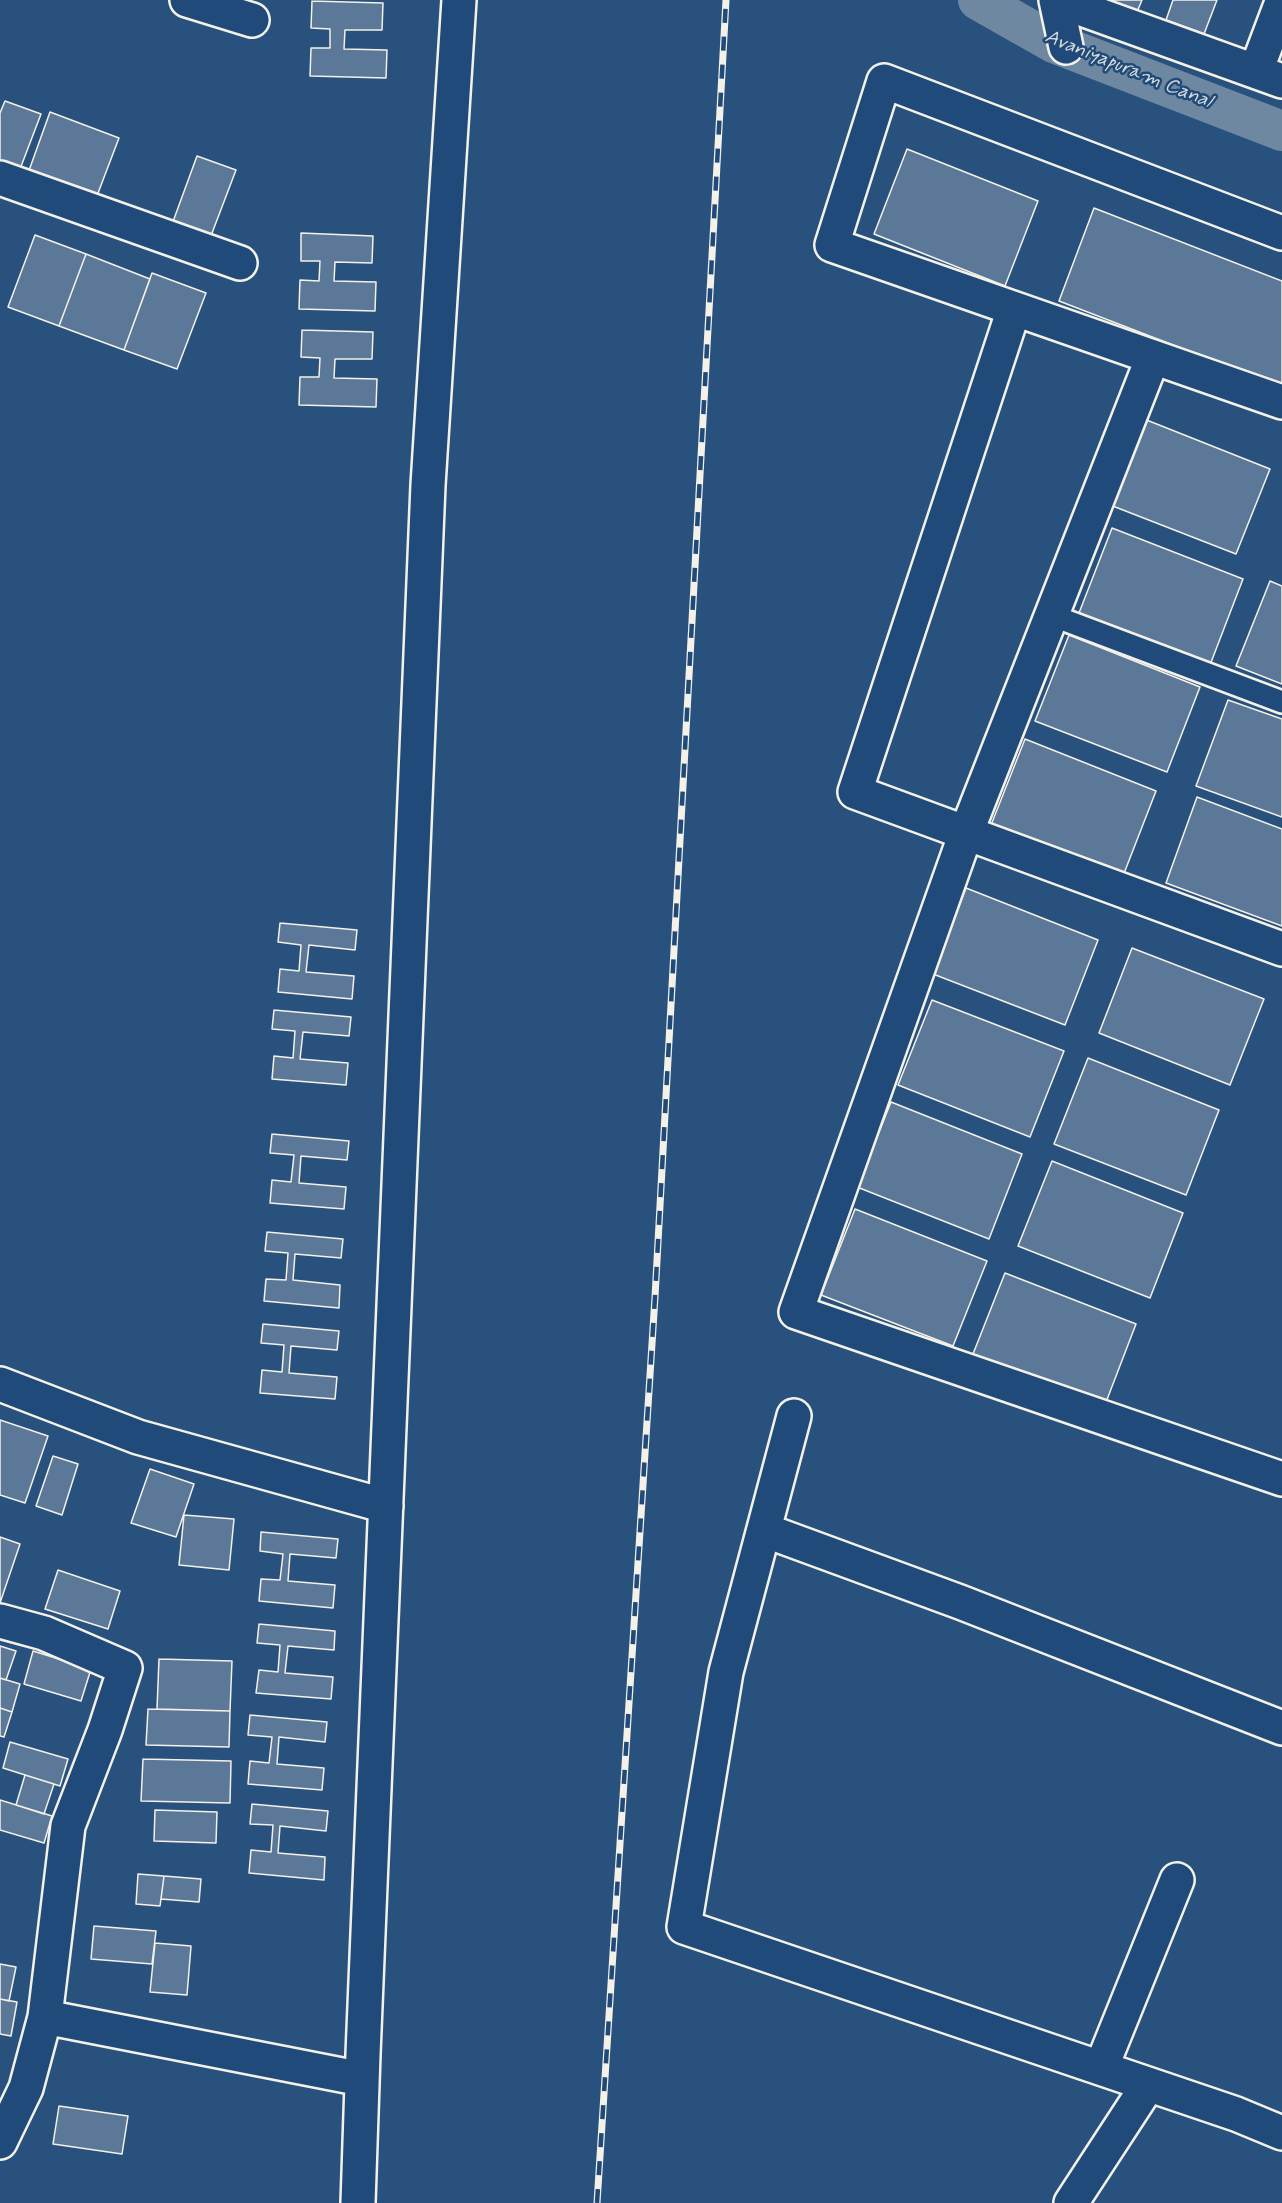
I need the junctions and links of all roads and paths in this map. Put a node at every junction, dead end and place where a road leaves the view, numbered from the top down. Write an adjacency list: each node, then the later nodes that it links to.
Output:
1 (187, 0): 5 (street)
2 (459, 0): 21 (street)
3 (1056, 0): 6 (street); 7 (street)
4 (1282, 2): 7 (street)
5 (252, 20)
6 (1066, 47)
7 (1269, 76)
8 (0, 178): 10 (street)
9 (1282, 233): 11 (street)
10 (240, 263)
11 (1014, 309): 12 (street); 16 (street)
12 (1153, 357): 13 (street); 14 (street)
13 (1282, 402)
14 (1051, 615): 15 (lane); 16 (street)
15 (1282, 702)
16 (966, 833): 17 (street); 20 (street)
17 (1282, 949)
18 (0, 1384): 21 (street)
19 (794, 1416): 22 (street)
20 (1282, 1479)
21 (386, 1506): 28 (street)
22 (764, 1530): 24 (street); 27 (street)
23 (0, 1621): 26 (street)
24 (1282, 1728)
25 (1177, 1880): 27 (street)
26 (45, 2017): 28 (street); 31 (street)
27 (1101, 2068): 29 (street)
28 (362, 2079): 32 (street)
29 (1149, 2085): 30 (street); 33 (street)
30 (1282, 2133)
31 (0, 2142)
32 (358, 2203)
33 (1071, 2203)

